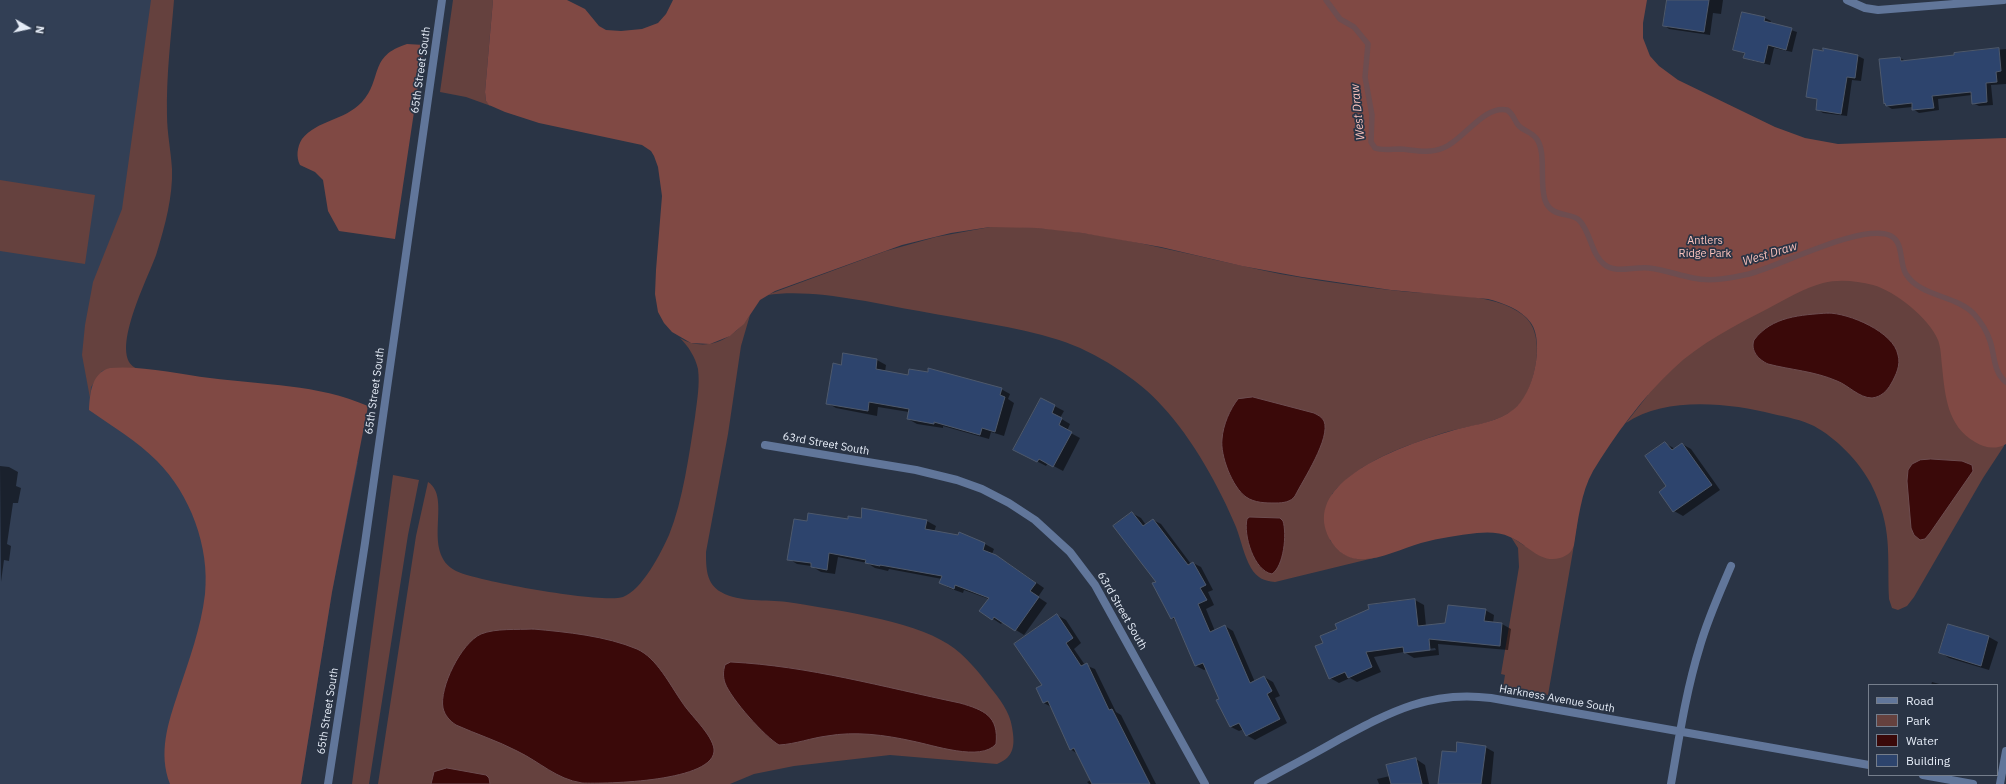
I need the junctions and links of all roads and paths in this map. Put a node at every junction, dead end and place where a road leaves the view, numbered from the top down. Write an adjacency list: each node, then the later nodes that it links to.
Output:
1 (442, 0): 10 (street, 65th Street South)
2 (1847, 0): 3 (street)
3 (2004, 0)
4 (765, 445): 11 (street, 63rd Street South)
5 (1731, 566): 6 (street)
6 (1680, 732): 8 (street, Harkness Avenue South); 12 (street, Harkness Avenue South); 13 (street)
7 (2006, 751): 15 (street)
8 (1868, 766)
9 (1929, 776): 14 (street)
10 (328, 784)
11 (1205, 784)
12 (1258, 784)
13 (1671, 784)
14 (1973, 784)
15 (2000, 784)

